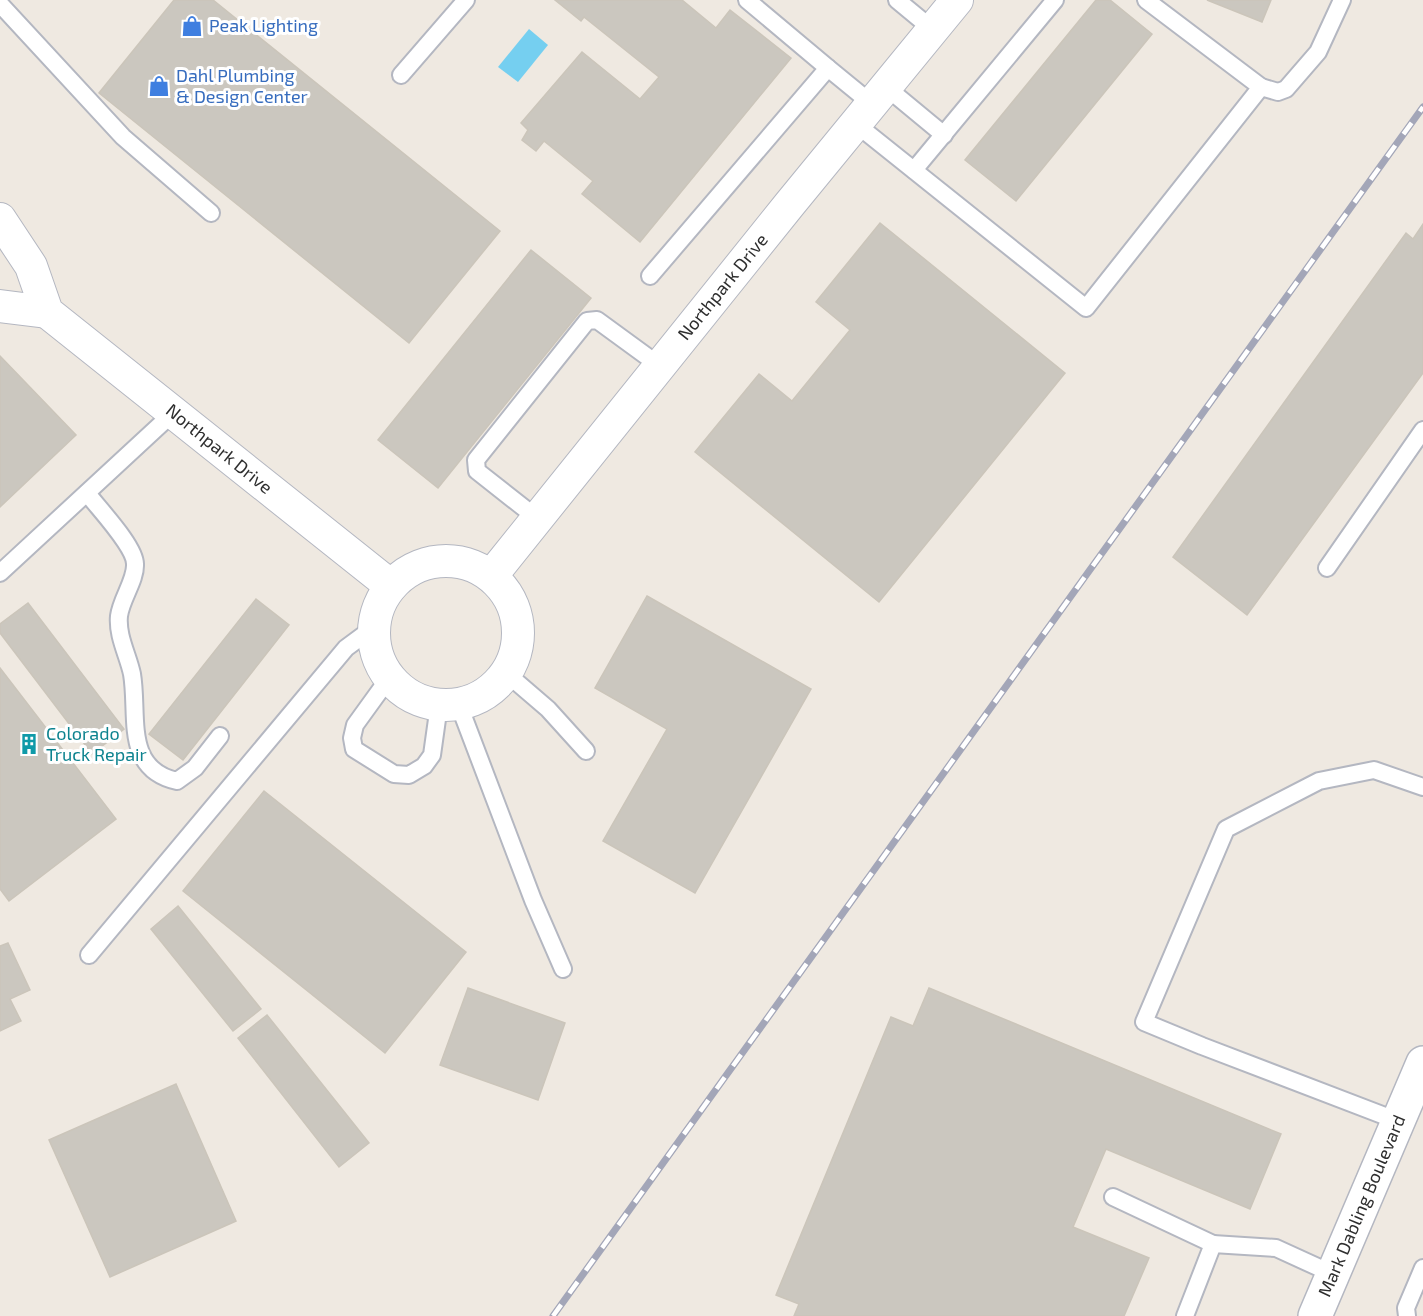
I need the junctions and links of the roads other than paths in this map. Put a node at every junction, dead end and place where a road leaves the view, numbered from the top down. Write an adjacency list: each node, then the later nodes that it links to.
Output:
1 (466, 0): 11 (lane)
2 (747, 0): 10 (lane)
3 (897, 0): 9 (lane)
4 (957, 0): 9 (street, Northpark Drive)
5 (1055, 0): 14 (lane)
6 (1146, 0): 12 (lane)
7 (1342, 0): 12 (lane)
8 (0, 4): 16 (lane)
9 (932, 29): 13 (street, Northpark Drive)
10 (828, 68): 13 (lane); 18 (lane)
11 (400, 75)
12 (1261, 87): 15 (lane)
13 (871, 105): 14 (lane); 15 (lane); 21 (street, Northpark Drive)
14 (944, 135): 15 (lane)
15 (914, 170)
16 (211, 213)
17 (0, 219): 20 (street)
18 (650, 276)
19 (0, 306): 20 (street)
20 (47, 312): 22 (street, Northpark Drive)
21 (660, 366): 25 (street, Northpark Drive); 25 (lane)
22 (173, 413): 24 (lane); 29 (street, Northpark Drive)
23 (1423, 430): 26 (lane)
24 (87, 493): 27 (lane); 34 (lane)
25 (538, 519): 28 (street, Northpark Drive)
26 (1327, 568)
27 (0, 573)
28 (492, 575): 29 (street); 31 (street)
29 (391, 586): 30 (street)
30 (373, 628): 32 (street); 37 (lane)
31 (505, 672): 33 (street); 35 (lane)
32 (389, 678): 33 (street); 33 (lane)
33 (449, 705): 38 (lane)
34 (220, 736)
35 (586, 751)
36 (1423, 787): 40 (lane)
37 (89, 955)
38 (563, 969)
39 (1423, 1063): 40 (street, Mark Dabling Boulevard)
40 (1398, 1121): 44 (street, Mark Dabling Boulevard)
41 (1113, 1197): 42 (lane)
42 (1213, 1244): 44 (lane); 45 (lane)
43 (1423, 1268): 47 (lane)
44 (1333, 1274): 46 (street, Mark Dabling Boulevard)
45 (1185, 1316)
46 (1315, 1316)
47 (1407, 1316)

